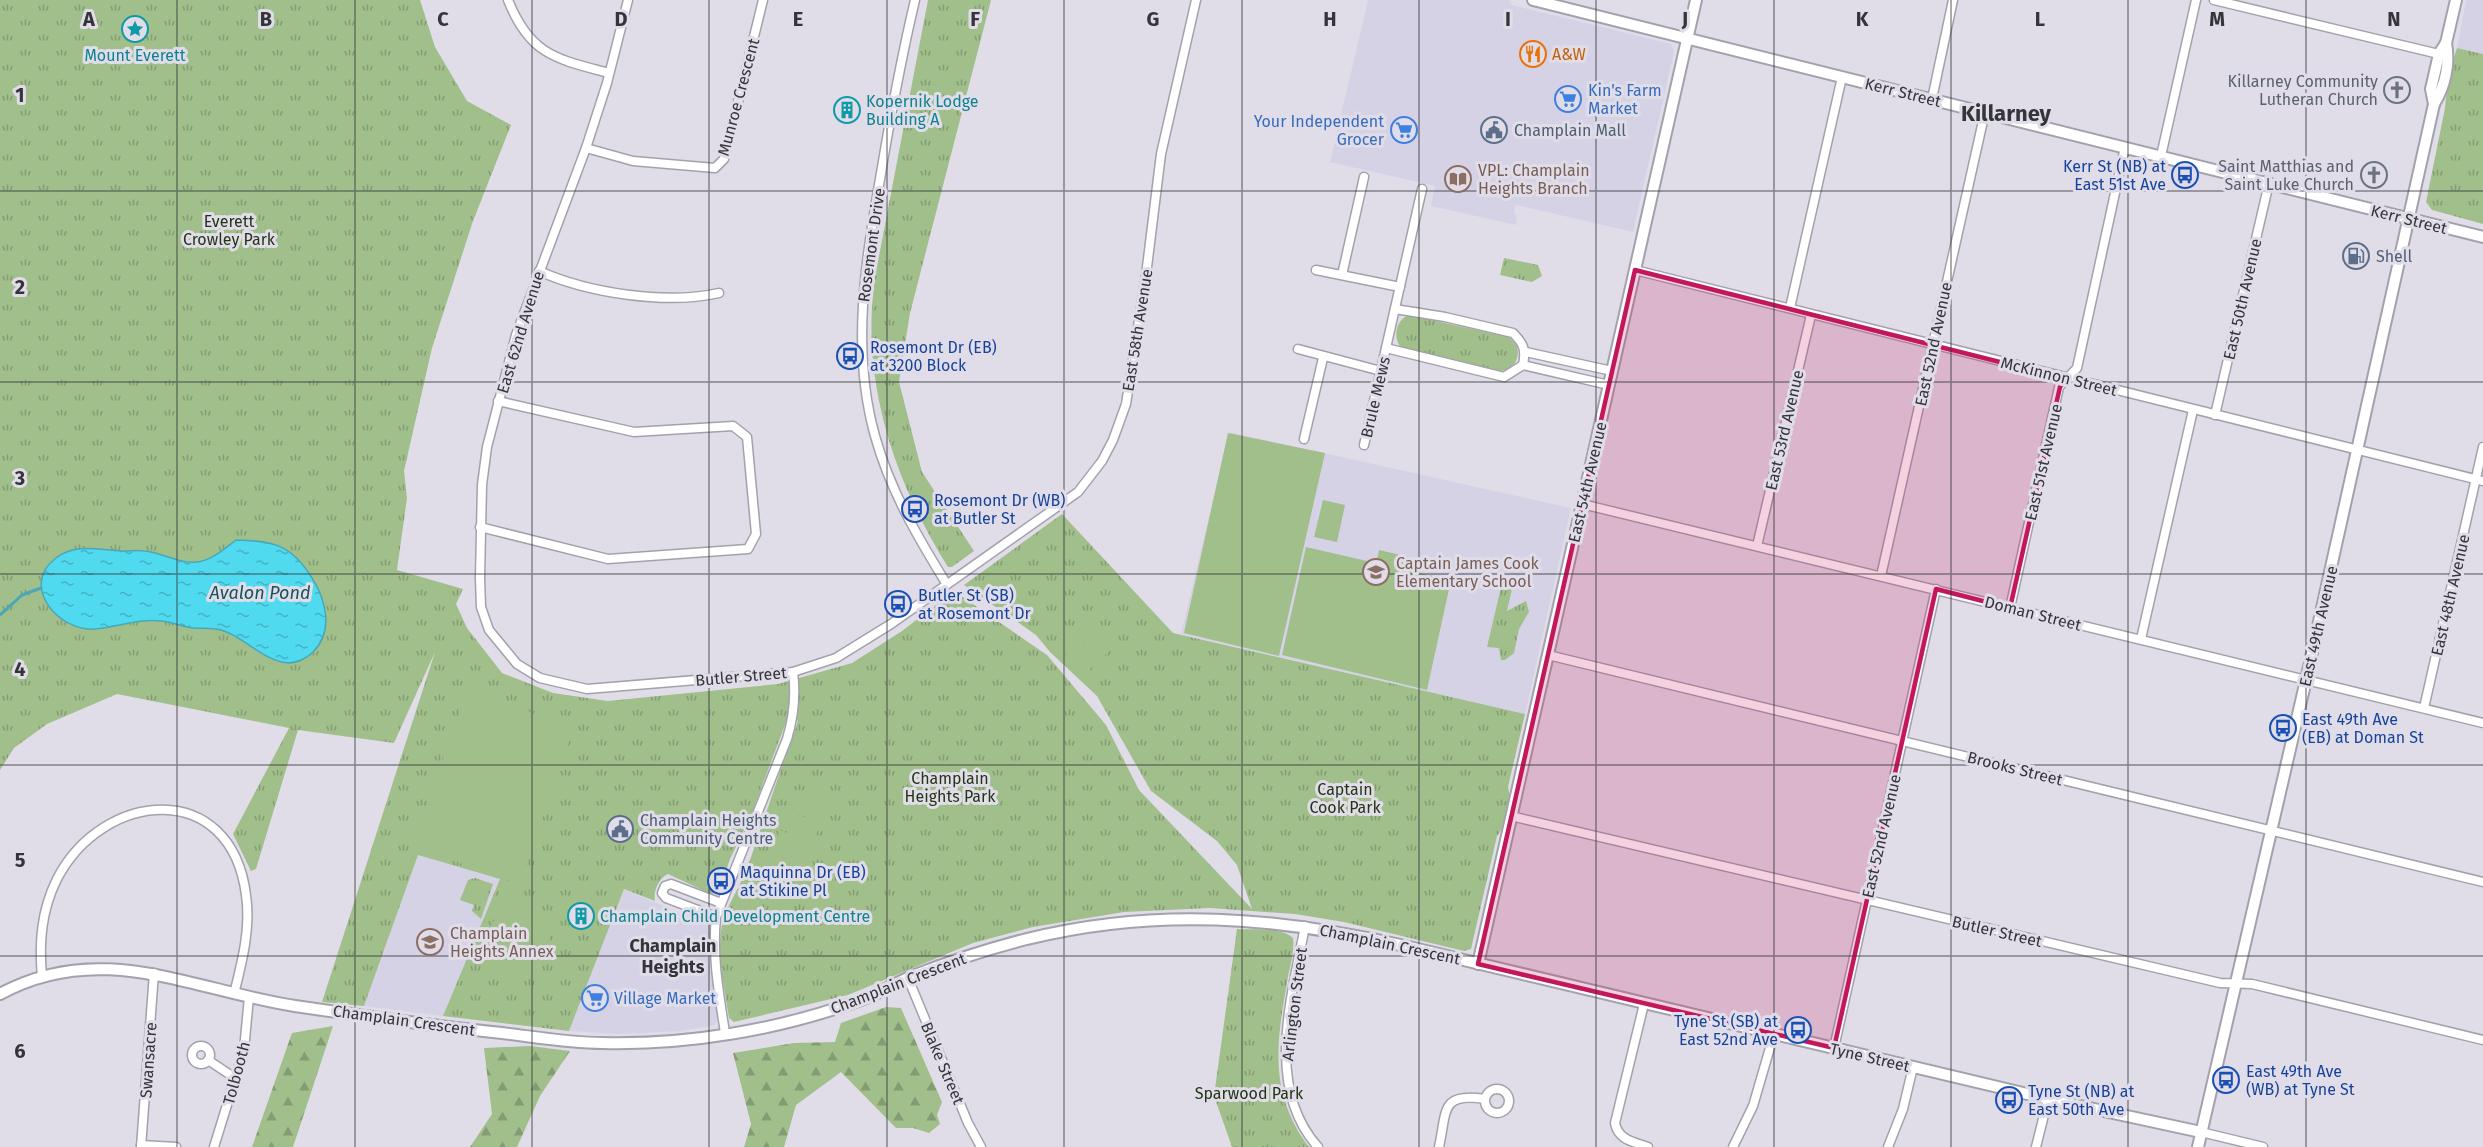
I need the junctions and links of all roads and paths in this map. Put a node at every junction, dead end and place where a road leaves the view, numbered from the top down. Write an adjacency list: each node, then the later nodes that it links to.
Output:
1 (508, 0): 14 (street)
2 (628, 0): 14 (street, East 62nd Avenue)
3 (763, 0): 19 (street, Munroe Crescent)
4 (915, 0): 57 (street, Rosemont Drive)
5 (1196, 0): 57 (street, East 58th Avenue)
6 (1533, 0): 12 (street, Kerr Street)
7 (1696, 0): 12 (street, East 54th Avenue)
8 (1953, 0): 16 (street)
9 (2196, 0): 20 (street)
10 (2214, 0): 13 (street)
11 (2456, 0): 13 (street, East 49th Avenue)
12 (1688, 38): 15 (street, Kerr Street); 27 (street, East 54th Avenue)
13 (2444, 55): 24 (street, East 49th Avenue)
14 (609, 73): 19 (street, East 62nd Avenue)
15 (1842, 77): 16 (street, Kerr Street); 32 (street)
16 (1932, 99): 17 (street, Kerr Street)
17 (1985, 112): 18 (street, Kerr Street); 35 (street, East 52nd Avenue)
18 (2125, 147): 20 (street, Kerr Street); 43 (street, East 51st Avenue)
19 (586, 148): 28 (street, East 62nd Avenue)
20 (2161, 156): 22 (street, Kerr Street)
21 (1364, 177): 29 (street)
22 (2269, 183): 24 (street, Kerr Street); 47 (street, East 50th Avenue)
23 (1422, 189): 30 (street, Brule Mews)
24 (2408, 219): 25 (street, Kerr Street); 51 (street, East 49th Avenue)
25 (2483, 237)
26 (1316, 270): 29 (street)
27 (1635, 270): 32 (street, McKinnon Street); 42 (street, East 54th Avenue)
28 (539, 271): 31 (street); 45 (street, East 62nd Avenue)
29 (1342, 275): 30 (street)
30 (1400, 287): 33 (street, Brule Mews)
31 (719, 293)
32 (1790, 308): 34 (street, McKinnon Street)
33 (1395, 309): 36 (street, Brule Mews); 38 (street)
34 (1810, 315): 35 (street, McKinnon Street); 55 (street, East 53rd Avenue)
35 (1932, 345): 43 (street, McKinnon Street); 56 (street, East 52nd Avenue)
36 (1386, 348): 40 (street); 41 (street, Brule Mews)
37 (1298, 349): 39 (street)
38 (1526, 352): 40 (street); 42 (street)
39 (1323, 357): 41 (street); 48 (street)
40 (1523, 365): 44 (street)
41 (1381, 371): 49 (street, Brule Mews)
42 (1612, 372): 44 (street, East 54th Avenue)
43 (2067, 379): 46 (street, McKinnon Street); 59 (street, East 51st Avenue)
44 (1609, 384): 53 (street, East 54th Avenue)
45 (498, 401): 54 (street, East 62nd Avenue); 54 (street)
46 (2193, 410): 47 (street, McKinnon Street); 60 (street)
47 (2215, 415): 51 (street, McKinnon Street)
48 (1304, 439)
49 (1364, 445)
50 (2483, 447): 52 (street, East 48th Avenue)
51 (2358, 450): 52 (street, McKinnon Street); 64 (street, East 49th Avenue)
52 (2479, 480): 65 (street, East 48th Avenue)
53 (1582, 504): 55 (street, Doman Street); 61 (street, East 54th Avenue)
54 (480, 527): 62 (street, East 62nd Avenue)
55 (1757, 546): 56 (street, Doman Street)
56 (1881, 576): 58 (street, Doman Street)
57 (946, 583): 63 (street, Butler Street)
58 (1936, 589): 59 (street, Doman Street); 67 (street, East 52nd Avenue)
59 (2010, 608): 60 (street, Doman Street)
60 (2140, 639): 64 (street, Doman Street)
61 (1548, 655): 67 (street, Brooks Street); 68 (street, East 54th Avenue)
62 (518, 664): 63 (street, Butler Street)
63 (793, 672): 72 (street)
64 (2306, 680): 65 (street, Doman Street); 69 (street, East 49th Avenue)
65 (2424, 708): 66 (street, Doman Street)
66 (2483, 723)
67 (1902, 741): 69 (street, Brooks Street); 71 (street, East 52nd Avenue)
68 (1511, 816): 71 (street, Butler Street); 75 (street, East 54th Avenue)
69 (2271, 831): 70 (street, Brooks Street); 79 (street, East 49th Avenue)
70 (2483, 882)
71 (1866, 901): 79 (street, Butler Street); 87 (street, East 52nd Avenue)
72 (722, 903): 73 (street); 73 (street)
73 (716, 916): 84 (street)
74 (1305, 926): 75 (street, Champlain Crescent); 78 (street, Champlain Crescent); 98 (street, Arlington Street)
75 (1478, 964): 83 (street, Tyne Street)
76 (154, 973): 77 (street, Champlain Crescent); 81 (street, Champlain Crescent); 94 (street, Swansacre)
77 (42, 977): 80 (street, Champlain Crescent); 81 (street)
78 (908, 978): 84 (street, Champlain Crescent); 97 (street, Blake Street)
79 (2236, 983): 86 (street, Butler Street); 93 (street, East 49th Avenue)
80 (0, 994)
81 (234, 994): 82 (street, Champlain Crescent)
82 (249, 997): 84 (street, Champlain Crescent); 90 (street, Tolbooth)
83 (1644, 1004): 85 (street, Tyne Street); 100 (street)
84 (725, 1034)
85 (1774, 1034): 87 (street, Tyne Street); 101 (street)
86 (2483, 1040)
87 (1834, 1048): 89 (street, Tyne Street)
88 (208, 1060): 90 (street)
89 (1913, 1067): 92 (street, Tyne Street); 102 (street)
90 (235, 1078): 96 (street, Tolbooth)
91 (1485, 1099): 99 (street)
92 (2048, 1099): 93 (street, Tyne Street); 103 (street)
93 (2201, 1132): 104 (street, East 49th Avenue); 105 (street, Tyne Street)
94 (141, 1146): 95 (street)
95 (176, 1147)
96 (214, 1147)
97 (981, 1147)
98 (1318, 1147)
99 (1439, 1147)
100 (1648, 1147)
101 (1733, 1147)
102 (1888, 1147)
103 (2037, 1147)
104 (2198, 1147)
105 (2263, 1147)

